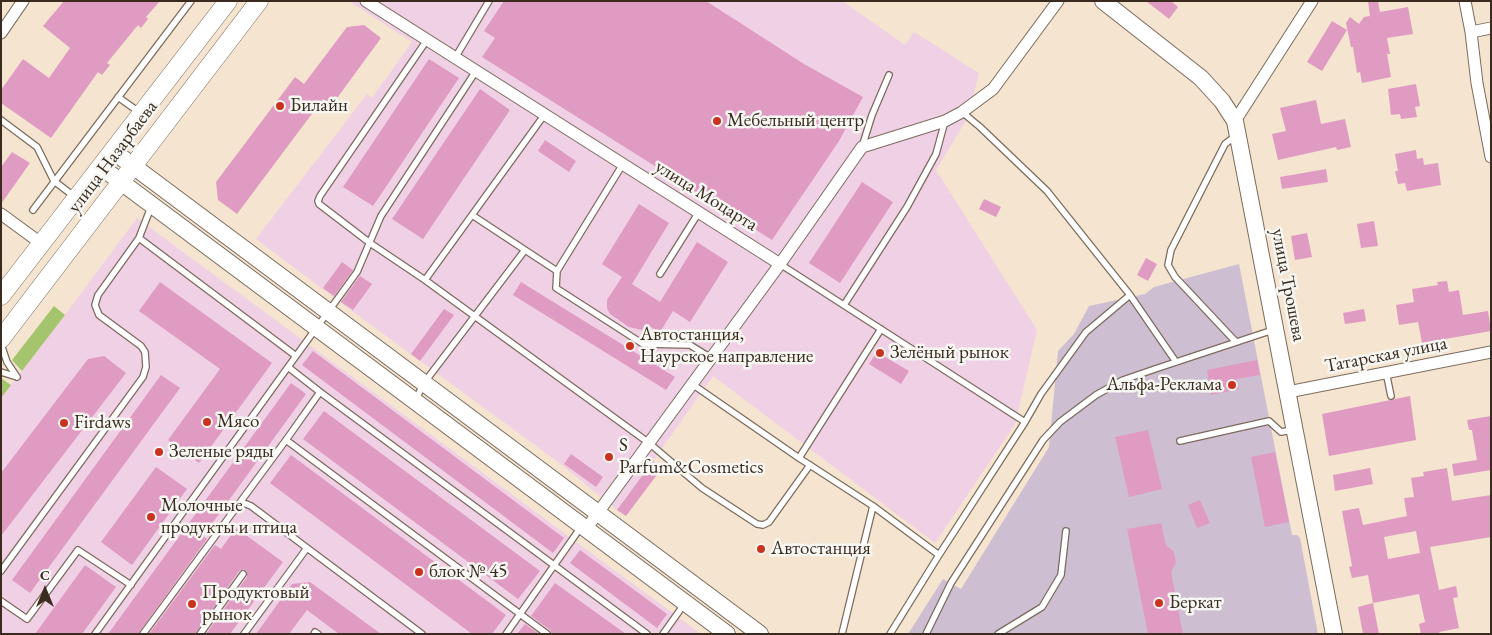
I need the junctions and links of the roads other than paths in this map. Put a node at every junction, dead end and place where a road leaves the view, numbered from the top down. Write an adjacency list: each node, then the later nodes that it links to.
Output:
1 (23, 1): 13 (street)
2 (191, 1): 18 (lane)
3 (228, 1): 20 (main road, улица Назарбаева)
4 (259, 1): 29 (main road, улица Назарбаева)
5 (366, 1): 14 (street, улица Моцарта)
6 (489, 1): 15 (lane)
7 (1058, 1): 19 (street)
8 (1103, 1): 24 (street, улица Трошева)
9 (1312, 1): 24 (street)
10 (1465, 1): 12 (street)
11 (1491, 28): 12 (street)
12 (1471, 32): 27 (street)
13 (1, 33)
14 (427, 40): 15 (street, улица Моцарта); 40 (lane)
15 (455, 58): 16 (street, улица Моцарта)
16 (476, 71): 21 (street, улица Моцарта); 40 (lane)
17 (889, 75): 25 (lane)
18 (118, 97): 20 (lane); 31 (lane)
19 (962, 112): 23 (street); 47 (lane)
20 (141, 114): 26 (main road, улица Назарбаева)
21 (545, 114): 28 (street, улица Моцарта); 38 (lane)
22 (1, 120): 31 (lane)
23 (945, 121): 25 (street); 49 (lane)
24 (1237, 128): 54 (street, улица Трошева); 56 (lane)
25 (862, 147): 43 (street)
26 (113, 151): 29 (street); 30 (main road, улица Назарбаева)
27 (1491, 158)
28 (623, 164): 36 (street, улица Моцарта); 44 (lane)
29 (133, 166): 32 (main road, улица Назарбаева); 50 (street)
30 (101, 167): 32 (street); 33 (main road, улица Назарбаева)
31 (54, 181): 33 (lane); 35 (lane)
32 (121, 182): 34 (street); 55 (main road, улица Назарбаева)
33 (76, 198): 41 (main road, улица Назарбаева)
34 (152, 205): 39 (lane); 52 (street)
35 (32, 210)
36 (699, 212): 43 (street, улица Моцарта); 45 (lane)
37 (1, 214): 41 (street)
38 (472, 215): 42 (lane); 46 (lane)
39 (139, 238): 59 (lane); 86 (lane)
40 (370, 243): 46 (lane); 50 (lane)
41 (42, 244): 48 (main road, улица Назарбаева)
42 (525, 250): 44 (lane); 51 (lane)
43 (780, 264): 49 (lane, улица Моцарта); 60 (street)
44 (557, 272): 60 (lane)
45 (660, 274)
46 (425, 280): 51 (lane)
47 (1130, 295): 61 (lane); 71 (lane)
48 (1, 296)
49 (844, 305): 53 (lane, улица Моцарта)
50 (328, 312): 52 (lane); 65 (street)
51 (474, 317): 65 (lane); 75 (lane)
52 (316, 328): 59 (lane); 70 (street)
53 (881, 329): 71 (lane, улица Моцарта); 76 (lane)
54 (1276, 329): 56 (lane); 68 (street, улица Трошева)
55 (1, 339)
56 (1236, 342): 61 (lane)
57 (1, 344): 63 (lane)
58 (1491, 352): 64 (street, Татарская улица)
59 (296, 356): 62 (lane)
60 (711, 358): 66 (street)
61 (1176, 362): 105 (lane)
62 (288, 367): 67 (lane); 88 (lane)
63 (1, 372)
64 (1386, 372): 68 (street, Татарская улица); 69 (lane)
65 (424, 383): 70 (lane); 80 (street)
66 (692, 384): 75 (street); 76 (lane)
67 (320, 392): 73 (lane); 85 (lane)
68 (1288, 392): 72 (street, улица Трошева)
69 (1391, 396)
70 (414, 401): 81 (street)
71 (1025, 422): 84 (lane)
72 (1295, 430): 74 (lane); 107 (street, улица Трошева)
73 (286, 440): 78 (lane); 91 (lane)
74 (1180, 441)
75 (649, 443): 77 (lane); 80 (street)
76 (799, 458): 77 (lane)
77 (810, 465): 79 (lane)
78 (241, 502): 83 (lane); 93 (lane)
79 (873, 506): 84 (lane); 103 (lane)
80 (598, 513): 81 (street); 102 (street)
81 (584, 527): 85 (lane); 90 (street)
82 (1066, 531): 106 (lane)
83 (307, 548): 95 (lane); 96 (lane)
84 (939, 555): 104 (lane)
85 (554, 565): 91 (lane); 99 (lane)
86 (1, 571)
87 (243, 574): 94 (lane)
88 (131, 585): 89 (lane); 92 (lane)
89 (1, 601)
90 (686, 602): 100 (lane); 101 (street)
91 (520, 614): 97 (lane); 98 (lane)
92 (96, 634)
93 (143, 634)
94 (200, 634)
95 (244, 634)
96 (422, 634)
97 (506, 634)
98 (547, 634)
99 (647, 634)
100 (663, 634)
101 (728, 634)
102 (760, 634)
103 (842, 634)
104 (890, 634)
105 (926, 634)
106 (998, 634)
107 (1334, 634)

